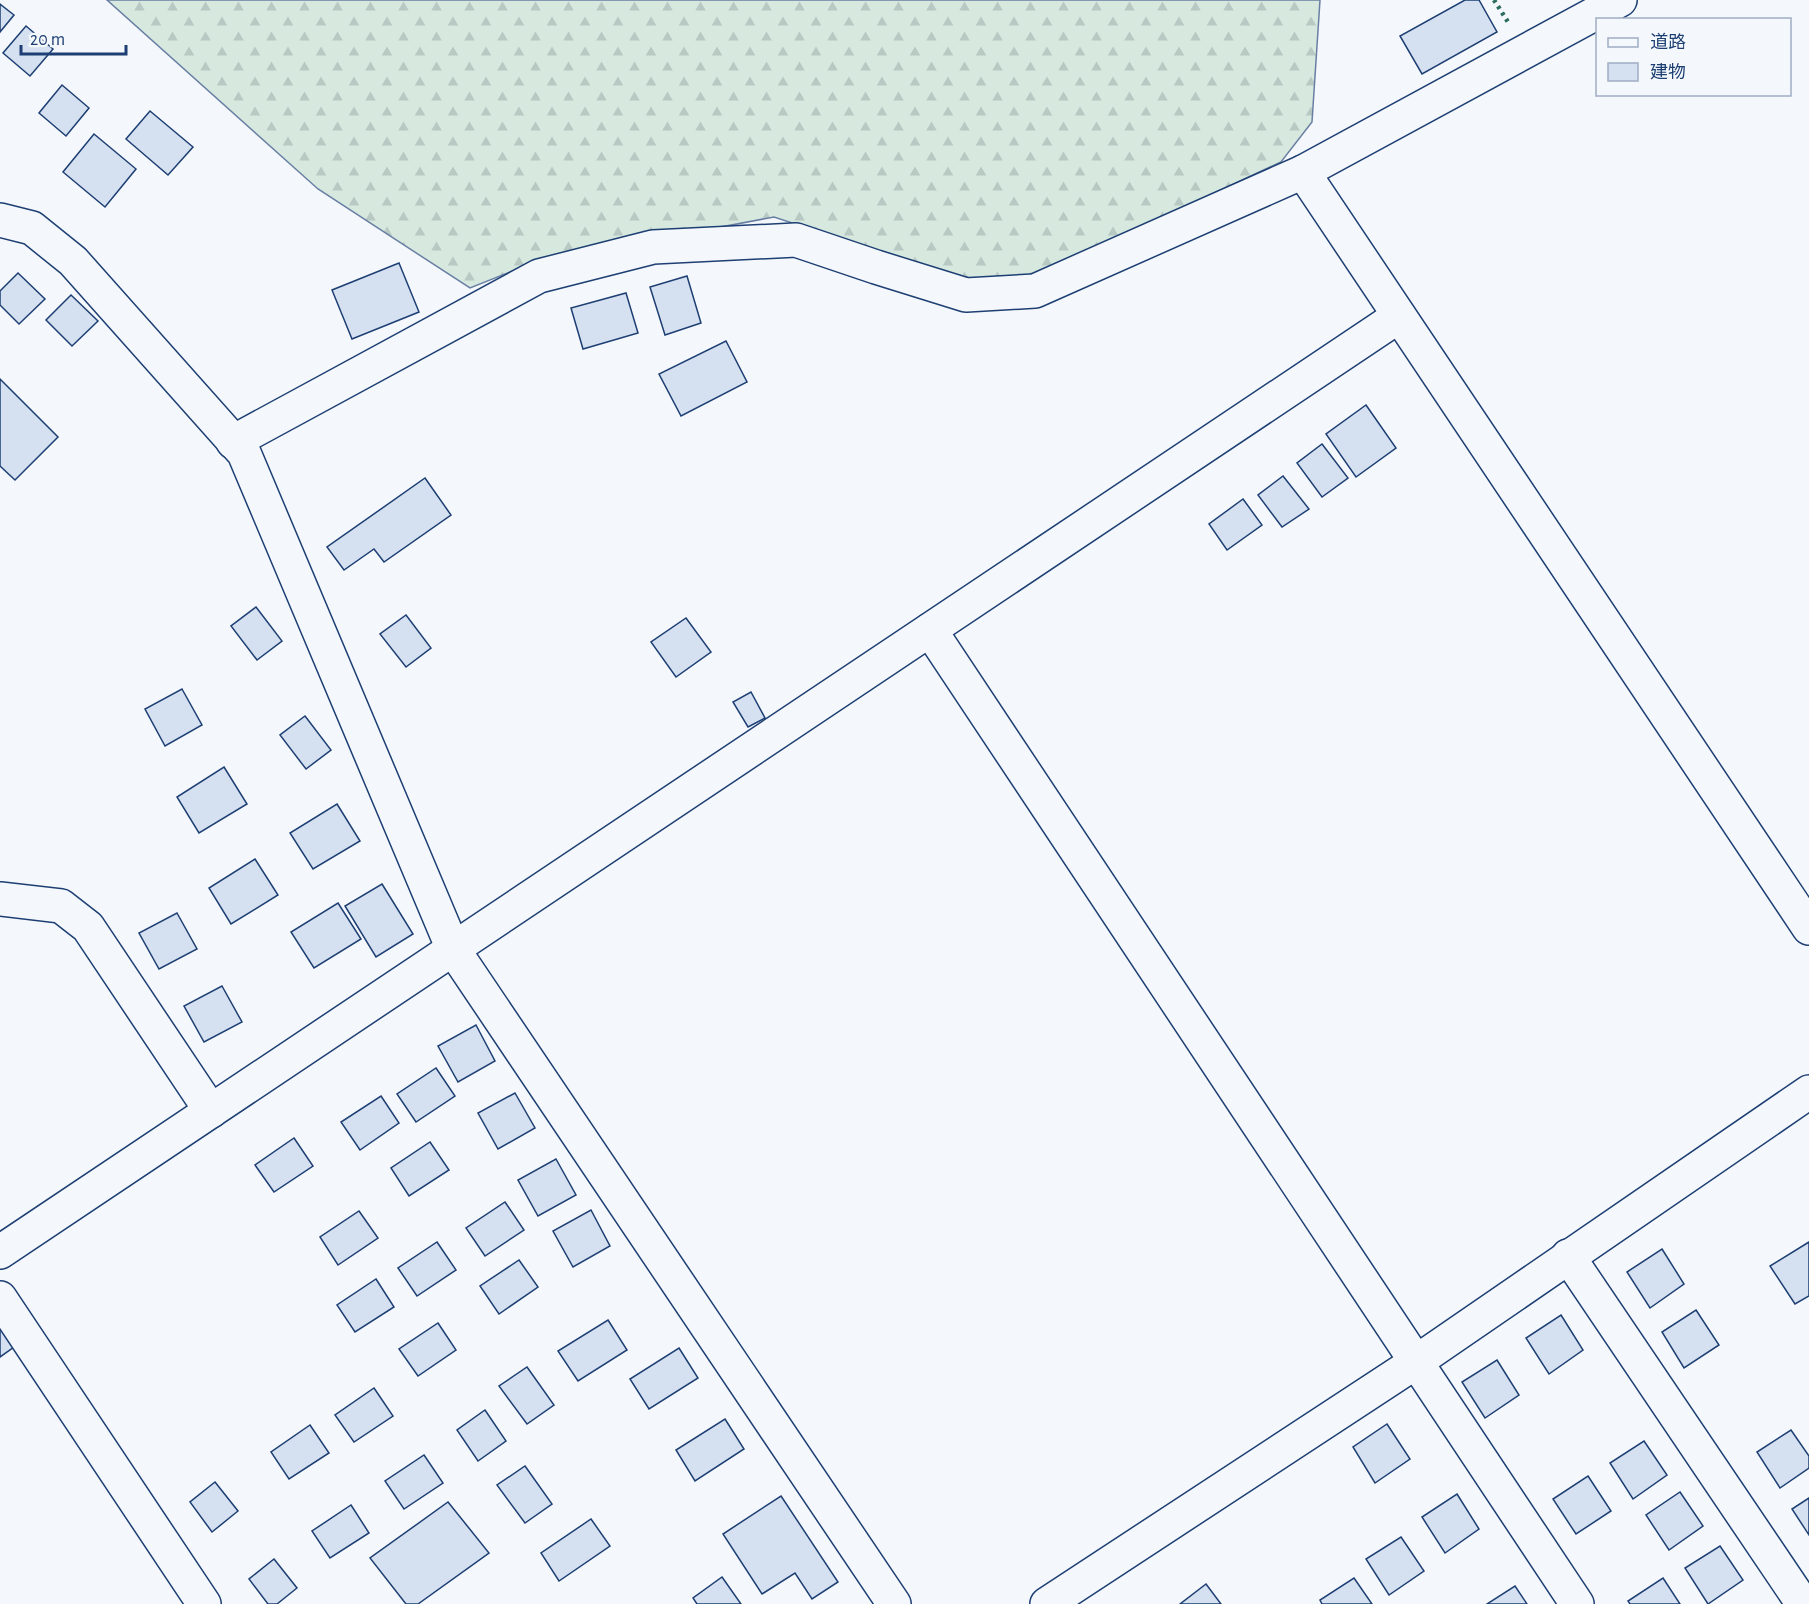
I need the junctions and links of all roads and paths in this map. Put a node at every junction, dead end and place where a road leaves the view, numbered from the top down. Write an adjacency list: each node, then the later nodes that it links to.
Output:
1 (1620, 0): 2 (street)
2 (1303, 172): 4 (street); 5 (street)
3 (0, 220): 5 (street)
4 (1399, 316): 6 (street); 8 (street)
5 (233, 442): 9 (street)
6 (930, 630): 9 (street); 15 (street)
7 (0, 899): 11 (street)
8 (1809, 928)
9 (453, 949): 11 (street); 17 (street)
10 (1809, 1092): 13 (street)
11 (211, 1111): 12 (street)
12 (0, 1252)
13 (1568, 1256): 15 (street); 20 (street)
14 (0, 1298): 16 (street)
15 (1416, 1362): 18 (street); 19 (street)
16 (204, 1604)
17 (894, 1604)
18 (1047, 1604)
19 (1577, 1604)
20 (1803, 1604)

